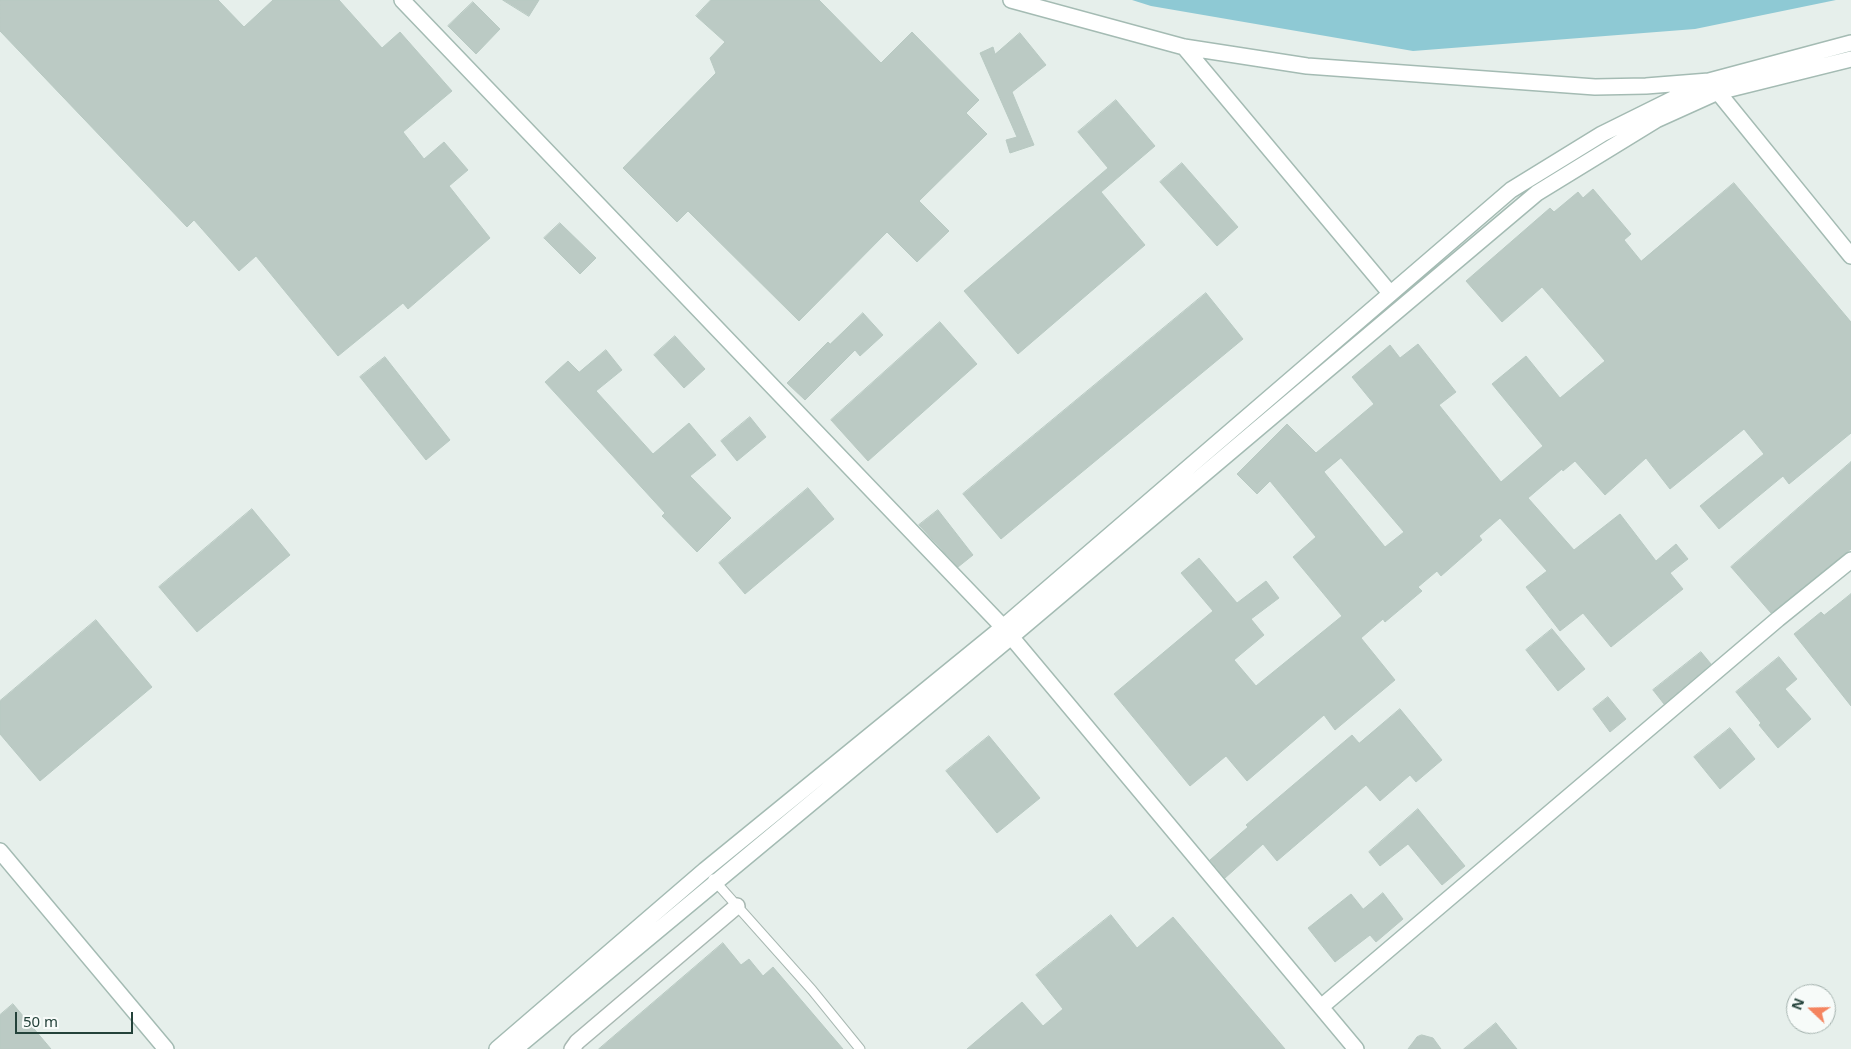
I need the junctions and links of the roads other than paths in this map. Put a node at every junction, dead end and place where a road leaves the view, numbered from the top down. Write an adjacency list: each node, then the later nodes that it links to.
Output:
1 (402, 0): 10 (street)
2 (1011, 0): 4 (street)
3 (1851, 43): 6 (street)
4 (1184, 47): 6 (street); 8 (street)
5 (1851, 59): 6 (street)
6 (1714, 86): 7 (street); 8 (street); 10 (street)
7 (1851, 256)
8 (1390, 293): 10 (street)
9 (1851, 560): 15 (street)
10 (1007, 632): 12 (street); 13 (street); 15 (street)
11 (0, 851): 16 (street)
12 (705, 870): 13 (lane); 17 (street)
13 (716, 882): 14 (lane); 18 (street)
14 (737, 906): 19 (street); 20 (lane)
15 (1321, 1007): 21 (street)
16 (166, 1049)
17 (497, 1049)
18 (514, 1049)
19 (572, 1049)
20 (860, 1049)
21 (1356, 1049)

